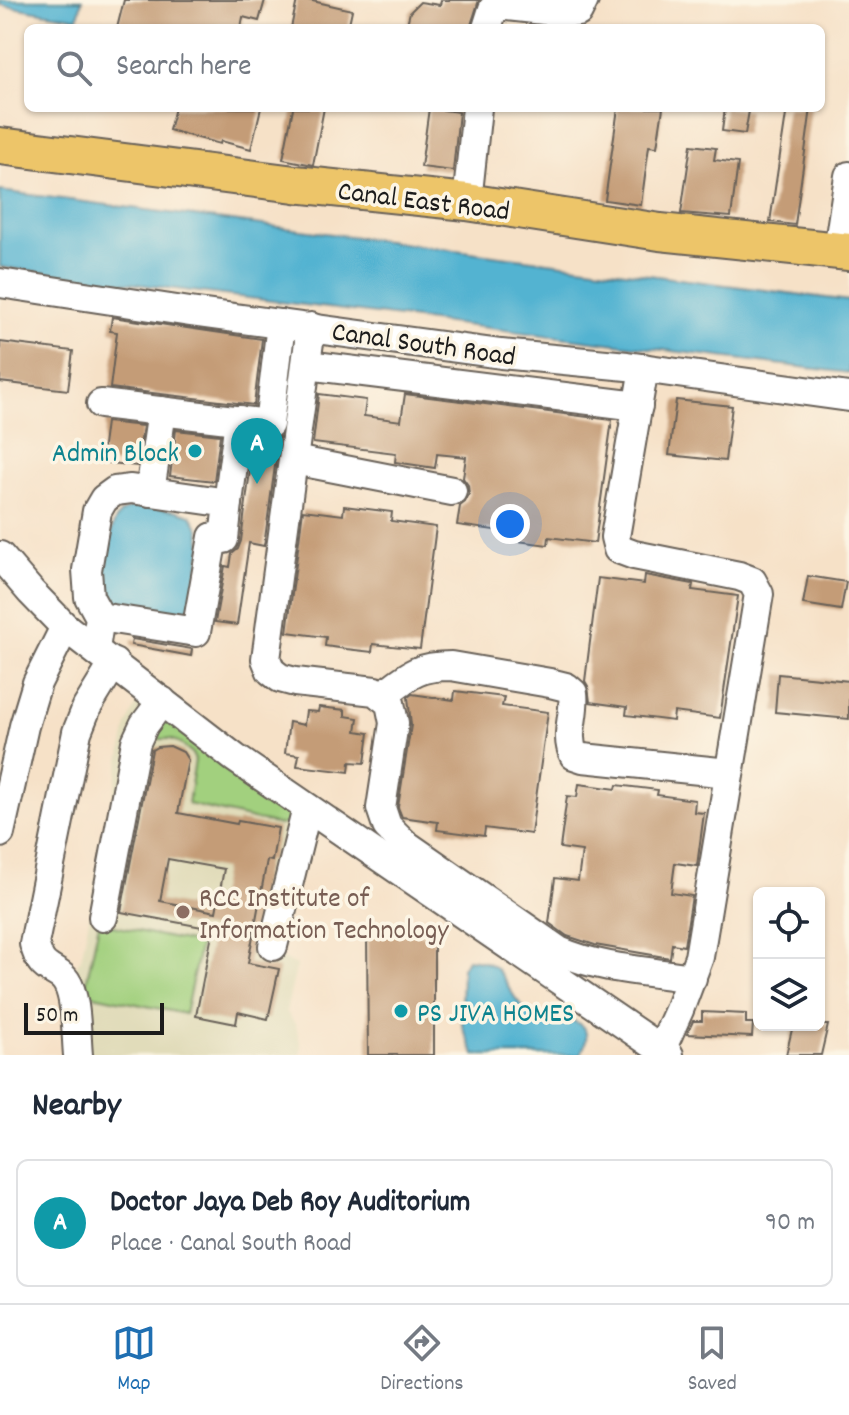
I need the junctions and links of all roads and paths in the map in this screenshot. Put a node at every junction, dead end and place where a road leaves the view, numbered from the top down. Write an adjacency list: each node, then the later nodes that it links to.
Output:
1 (584, 0): 2 (street)
2 (488, 24)
3 (477, 112): 6 (street)
4 (0, 146): 6 (main road, Canal East Road)
5 (849, 176): 7 (street)
6 (467, 202): 7 (main road, Canal East Road)
7 (843, 251)
8 (0, 283): 9 (street, Canal South Road)
9 (281, 324): 10 (street, Canal South Road); 17 (street)
10 (311, 327): 11 (street); 12 (street, Canal South Road)
11 (307, 365): 15 (street); 18 (street)
12 (644, 368): 13 (street, Canal South Road); 15 (street)
13 (849, 397)
14 (101, 404): 16 (street)
15 (638, 406): 28 (street)
16 (162, 411): 17 (street); 20 (street)
17 (239, 420): 21 (street)
18 (294, 460): 19 (street); 26 (street)
19 (452, 491)
20 (150, 492): 21 (street); 23 (street)
21 (228, 503): 23 (street)
22 (0, 556): 24 (street)
23 (100, 617): 25 (street)
24 (65, 627): 25 (street); 30 (street)
25 (104, 656): 27 (street); 35 (street)
26 (382, 696): 28 (street); 33 (street)
27 (162, 701): 29 (street); 31 (street)
28 (729, 773): 33 (street)
29 (307, 808): 32 (street); 34 (street)
30 (0, 833)
31 (103, 917)
32 (273, 946)
33 (692, 978): 34 (street)
34 (665, 1053)
35 (78, 1055)

